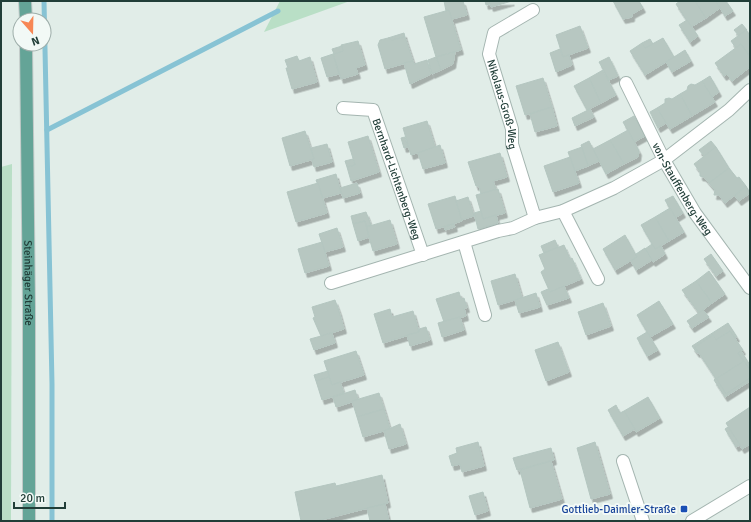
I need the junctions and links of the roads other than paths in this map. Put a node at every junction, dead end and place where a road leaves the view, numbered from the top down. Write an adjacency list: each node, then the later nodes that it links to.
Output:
1 (25, 1): 3 (main road)
2 (533, 10): 10 (street, Nikolaus-Groß-Weg)
3 (26, 12)
4 (26, 52): 19 (main road, Steinhäger Straße)
5 (626, 83): 8 (street, von-Stauffenberg-Weg)
6 (750, 90): 8 (street)
7 (343, 108): 12 (street, Bernhard-Lichtenberg-Weg)
8 (664, 160): 9 (street); 15 (street, von-Stauffenberg-Weg)
9 (563, 211): 10 (street); 13 (street)
10 (535, 218): 11 (street)
11 (464, 242): 12 (street); 16 (street)
12 (423, 255): 14 (street)
13 (598, 279)
14 (331, 283)
15 (750, 288)
16 (485, 315)
17 (623, 461): 20 (street)
18 (750, 486): 21 (street)
19 (29, 521)
20 (643, 521)
21 (692, 521)

